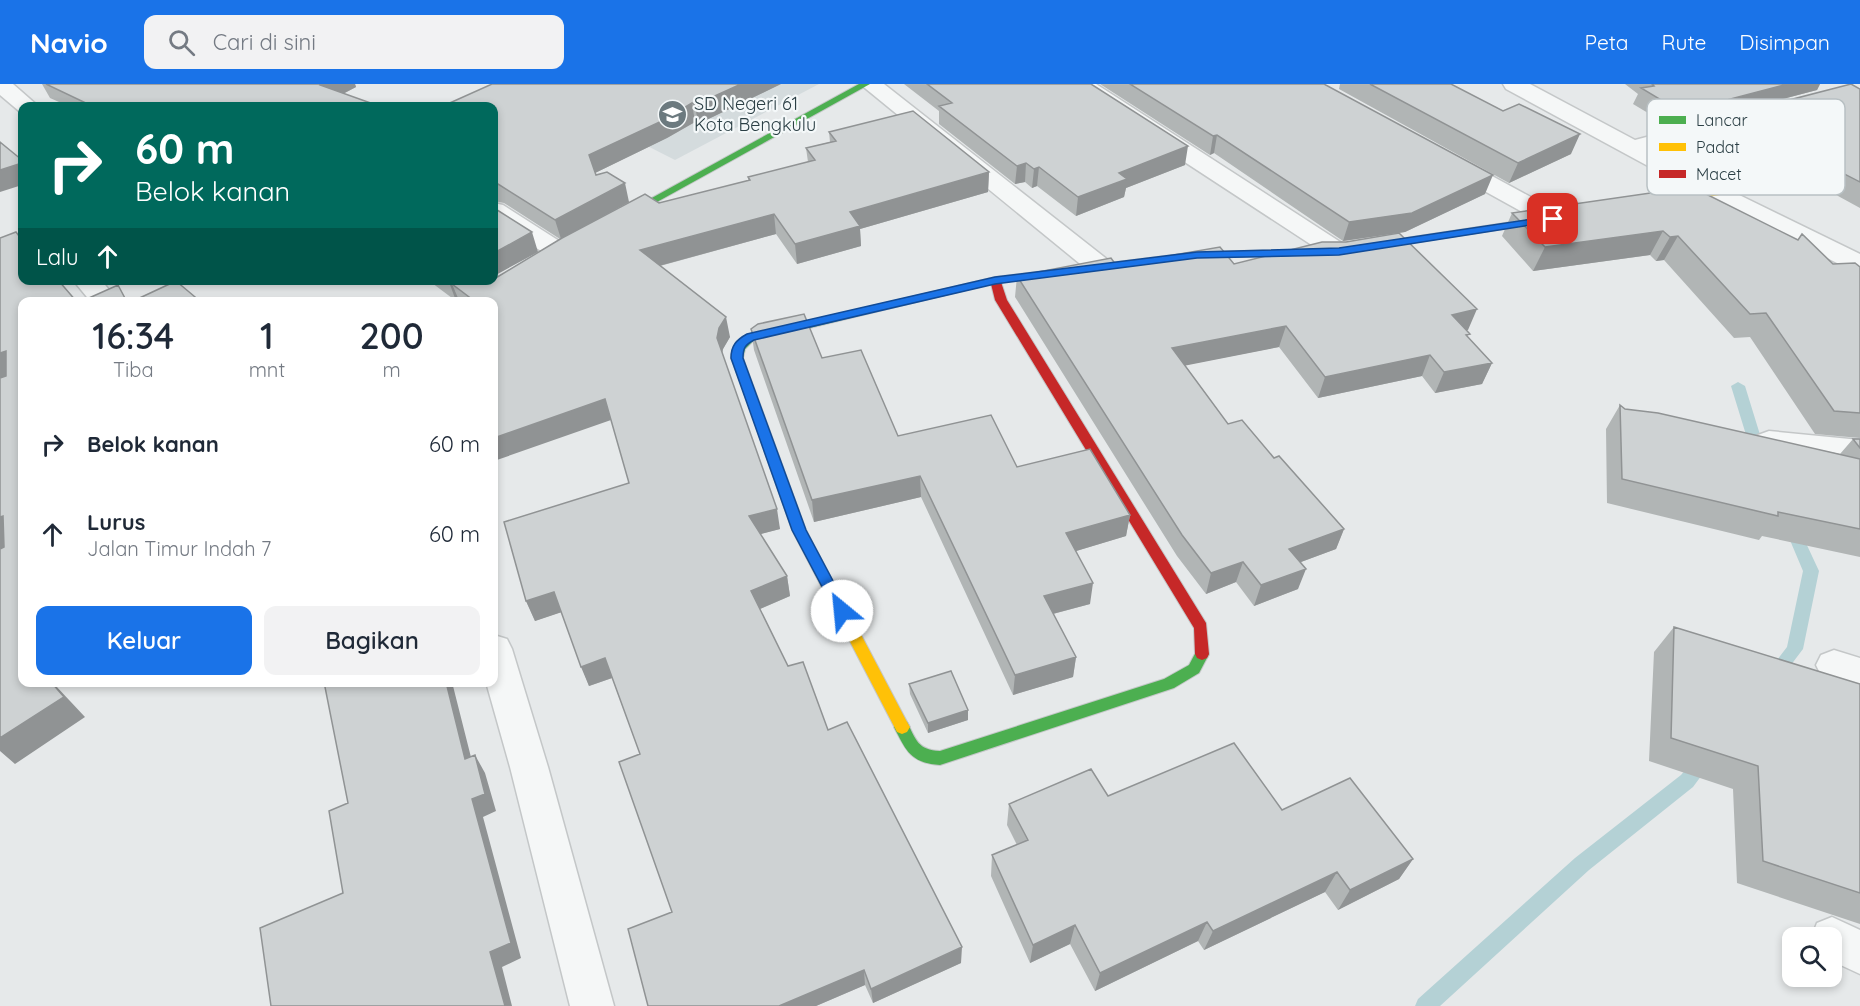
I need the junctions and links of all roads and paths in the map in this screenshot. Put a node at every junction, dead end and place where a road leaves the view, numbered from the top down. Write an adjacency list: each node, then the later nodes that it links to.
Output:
1 (0, 84): 6 (street)
2 (866, 84): 16 (street)
3 (871, 84): 20 (street)
4 (1081, 84): 18 (street)
5 (1514, 84): 8 (street)
6 (22, 102)
7 (1647, 144): 8 (street)
8 (1634, 147): 10 (street)
9 (1431, 152): 15 (street)
10 (1647, 154)
11 (1703, 195): 13 (street)
12 (1720, 195): 19 (street)
13 (1646, 204)
14 (498, 213): 17 (street)
15 (1558, 218): 18 (street)
16 (599, 229)
17 (558, 251)
18 (1339, 252): 20 (street)
19 (1860, 264)
20 (1099, 266): 21 (street)
21 (995, 280): 21 (street)
22 (91, 285): 23 (street)
23 (101, 297)
24 (1741, 437): 25 (street)
25 (1860, 451)
26 (498, 662): 27 (street)
27 (592, 1006)

